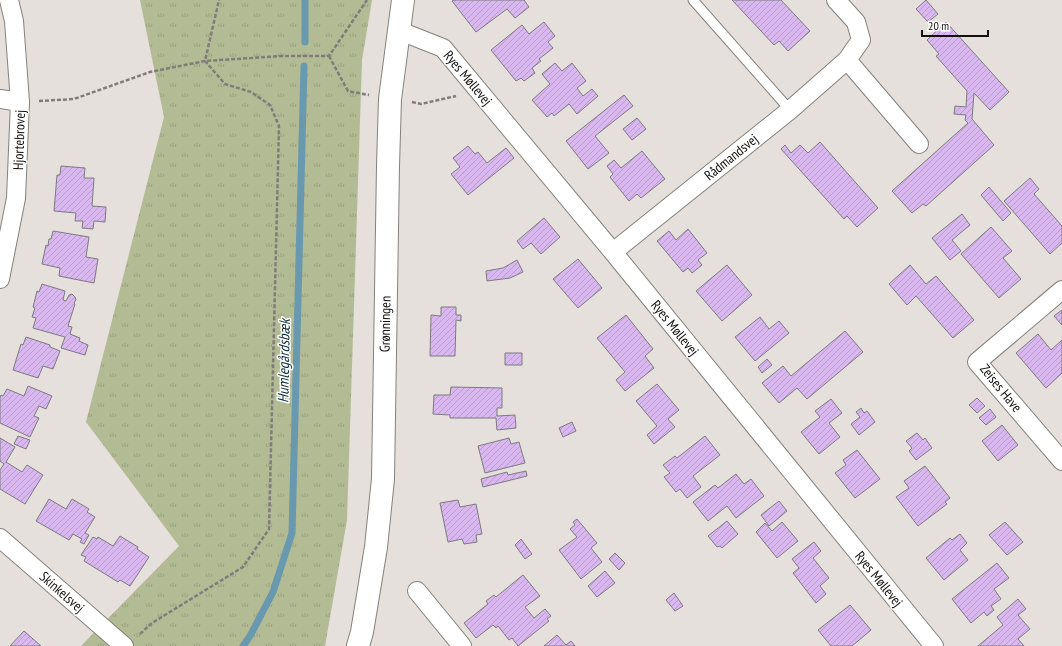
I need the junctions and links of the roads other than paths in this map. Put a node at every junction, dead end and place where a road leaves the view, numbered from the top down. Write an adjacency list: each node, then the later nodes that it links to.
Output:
1 (9, 0): 8 (street, Hjortebrovej)
2 (403, 0): 5 (street, Grønningen)
3 (693, 0): 9 (lane)
4 (836, 0): 6 (street, Rådmandsvej)
5 (400, 30): 11 (street, Ryes Møllevej); 18 (street, Grønningen)
6 (847, 60): 9 (street, Rådmandsvej); 10 (street)
7 (0, 98): 8 (street)
8 (20, 102): 12 (street, Hjortebrovej)
9 (790, 110): 11 (street, Rådmandsvej)
10 (919, 144)
11 (613, 252): 20 (street, Ryes Møllevej)
12 (0, 279)
13 (1062, 290): 14 (street, Zeises Have)
14 (1062, 461)
15 (0, 538): 17 (street, Skinkelsvej)
16 (417, 591): 19 (street)
17 (130, 641)
18 (358, 646)
19 (462, 646)
20 (934, 646)

